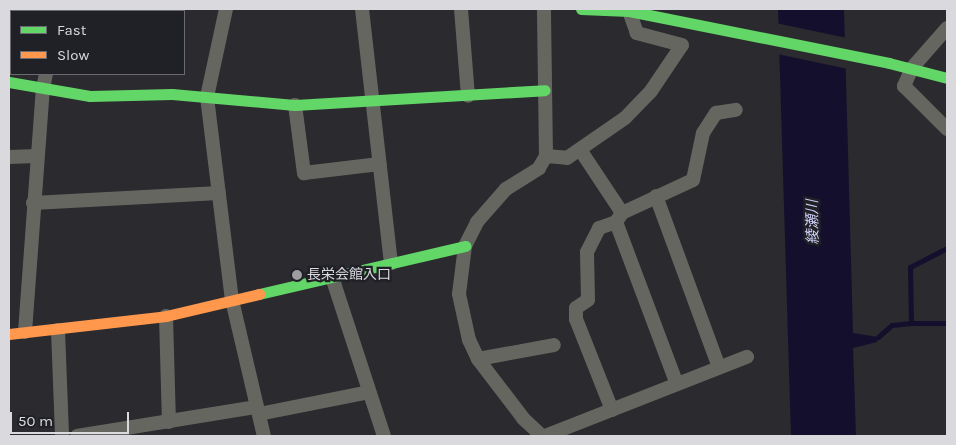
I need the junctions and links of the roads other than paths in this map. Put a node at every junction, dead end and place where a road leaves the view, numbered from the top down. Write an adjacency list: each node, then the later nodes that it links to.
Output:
1 (224, 9): 15 (street)
2 (362, 9): 16 (street)
3 (461, 9): 14 (street)
4 (544, 9): 13 (street)
5 (581, 9): 6 (street)
6 (629, 10): 8 (street); 20 (street)
7 (947, 28): 8 (street)
8 (912, 68): 10 (street); 19 (street)
9 (46, 75): 12 (street)
10 (947, 78)
11 (9, 82): 12 (street)
12 (42, 89): 15 (street); 21 (street)
13 (544, 90): 14 (street); 22 (street)
14 (468, 96): 16 (street)
15 (207, 97): 17 (street); 25 (street)
16 (371, 102): 17 (street); 24 (street)
17 (295, 105): 24 (street)
18 (736, 110): 26 (street)
19 (947, 129)
20 (582, 151): 22 (street); 28 (street)
21 (37, 156): 23 (street); 27 (street)
22 (546, 156): 29 (street)
23 (9, 157)
24 (379, 164): 30 (street)
25 (219, 193): 27 (street); 32 (street)
26 (656, 196): 28 (street); 40 (street)
27 (34, 203): 35 (street)
28 (619, 218): 41 (street); 43 (street)
29 (464, 246): 30 (street); 39 (street)
30 (391, 263): 31 (street)
31 (332, 278): 32 (street); 42 (street)
32 (232, 300): 33 (street); 44 (street)
33 (166, 316): 34 (street); 45 (street)
34 (58, 330): 35 (street); 46 (street)
35 (25, 332): 36 (street)
36 (9, 334)
37 (554, 345): 39 (street)
38 (747, 357): 40 (street)
39 (478, 359): 50 (street)
40 (720, 367): 41 (street)
41 (677, 384): 43 (street)
42 (369, 392): 44 (street); 49 (street)
43 (612, 410): 50 (street)
44 (258, 411): 45 (street); 48 (street)
45 (169, 422): 47 (street)
46 (62, 436)
47 (77, 436)
48 (264, 436)
49 (384, 436)
50 (543, 436)

